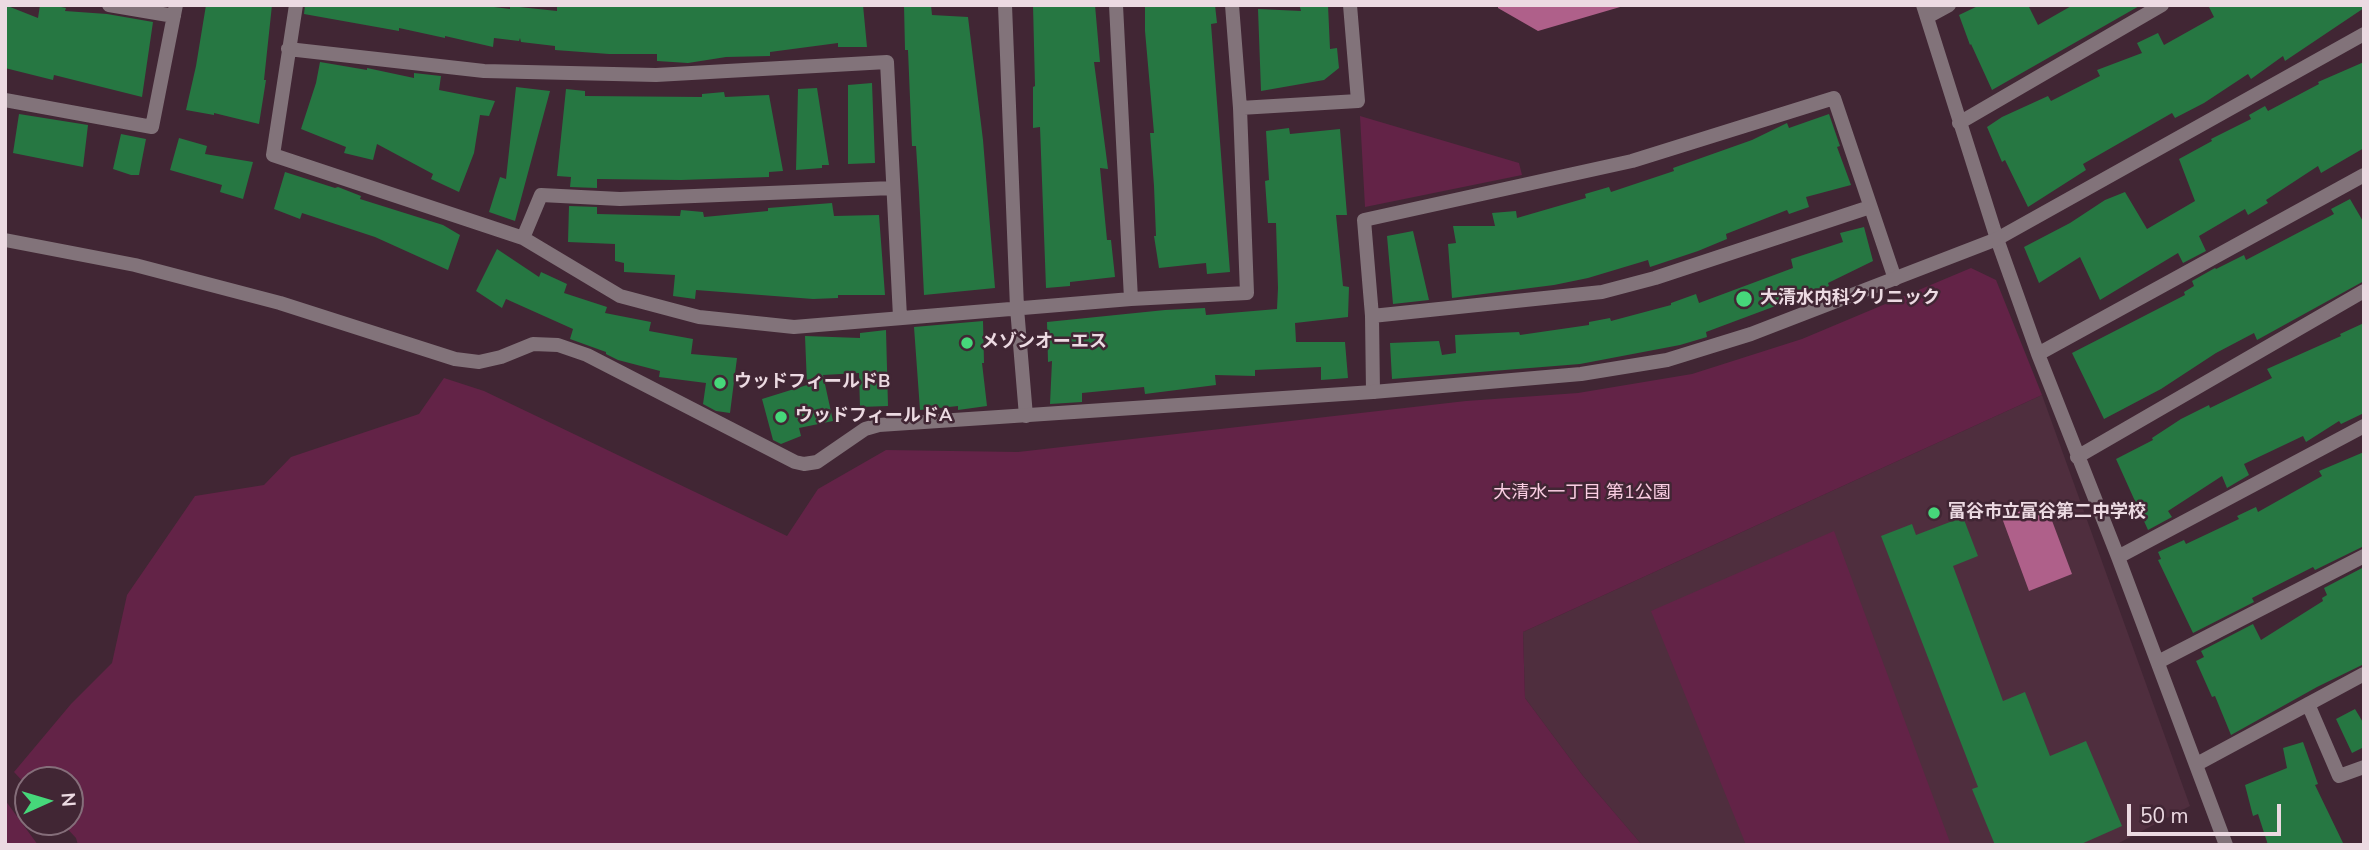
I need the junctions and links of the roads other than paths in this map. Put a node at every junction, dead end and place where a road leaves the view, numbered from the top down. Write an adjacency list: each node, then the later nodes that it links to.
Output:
1 (108, 5): 9 (street)
2 (296, 5): 12 (street)
3 (1005, 5): 25 (street)
4 (1115, 5): 24 (street)
5 (1232, 5): 14 (street)
6 (1350, 5): 14 (street)
7 (1949, 5): 10 (street)
8 (2162, 5): 15 (street)
9 (175, 10): 13 (street)
10 (1925, 11): 15 (street)
11 (2364, 34): 20 (street)
12 (288, 49): 17 (street); 19 (street)
13 (5, 100)
14 (1240, 108): 24 (street)
15 (1959, 122): 20 (street)
16 (2364, 175): 28 (street)
17 (893, 188): 19 (street); 27 (street)
18 (1870, 207): 22 (street); 26 (street); 26 (street)
19 (523, 238): 27 (street)
20 (1997, 239): 22 (street); 28 (street)
21 (5, 240): 30 (street)
22 (1895, 279): 29 (street)
23 (2364, 291): 32 (street)
24 (1131, 299): 25 (street)
25 (1017, 308): 27 (street); 30 (street)
26 (1372, 316): 29 (street)
27 (900, 317)
28 (2038, 354): 32 (street)
29 (1373, 392): 30 (street)
30 (1026, 416)
31 (2364, 426): 34 (street)
32 (2077, 457): 34 (street)
33 (2364, 556): 35 (street)
34 (2118, 557): 35 (street)
35 (2158, 662): 38 (street)
36 (2364, 674): 37 (street)
37 (2308, 704): 38 (street); 39 (street)
38 (2197, 765): 40 (street)
39 (2364, 767)
40 (2226, 845)

